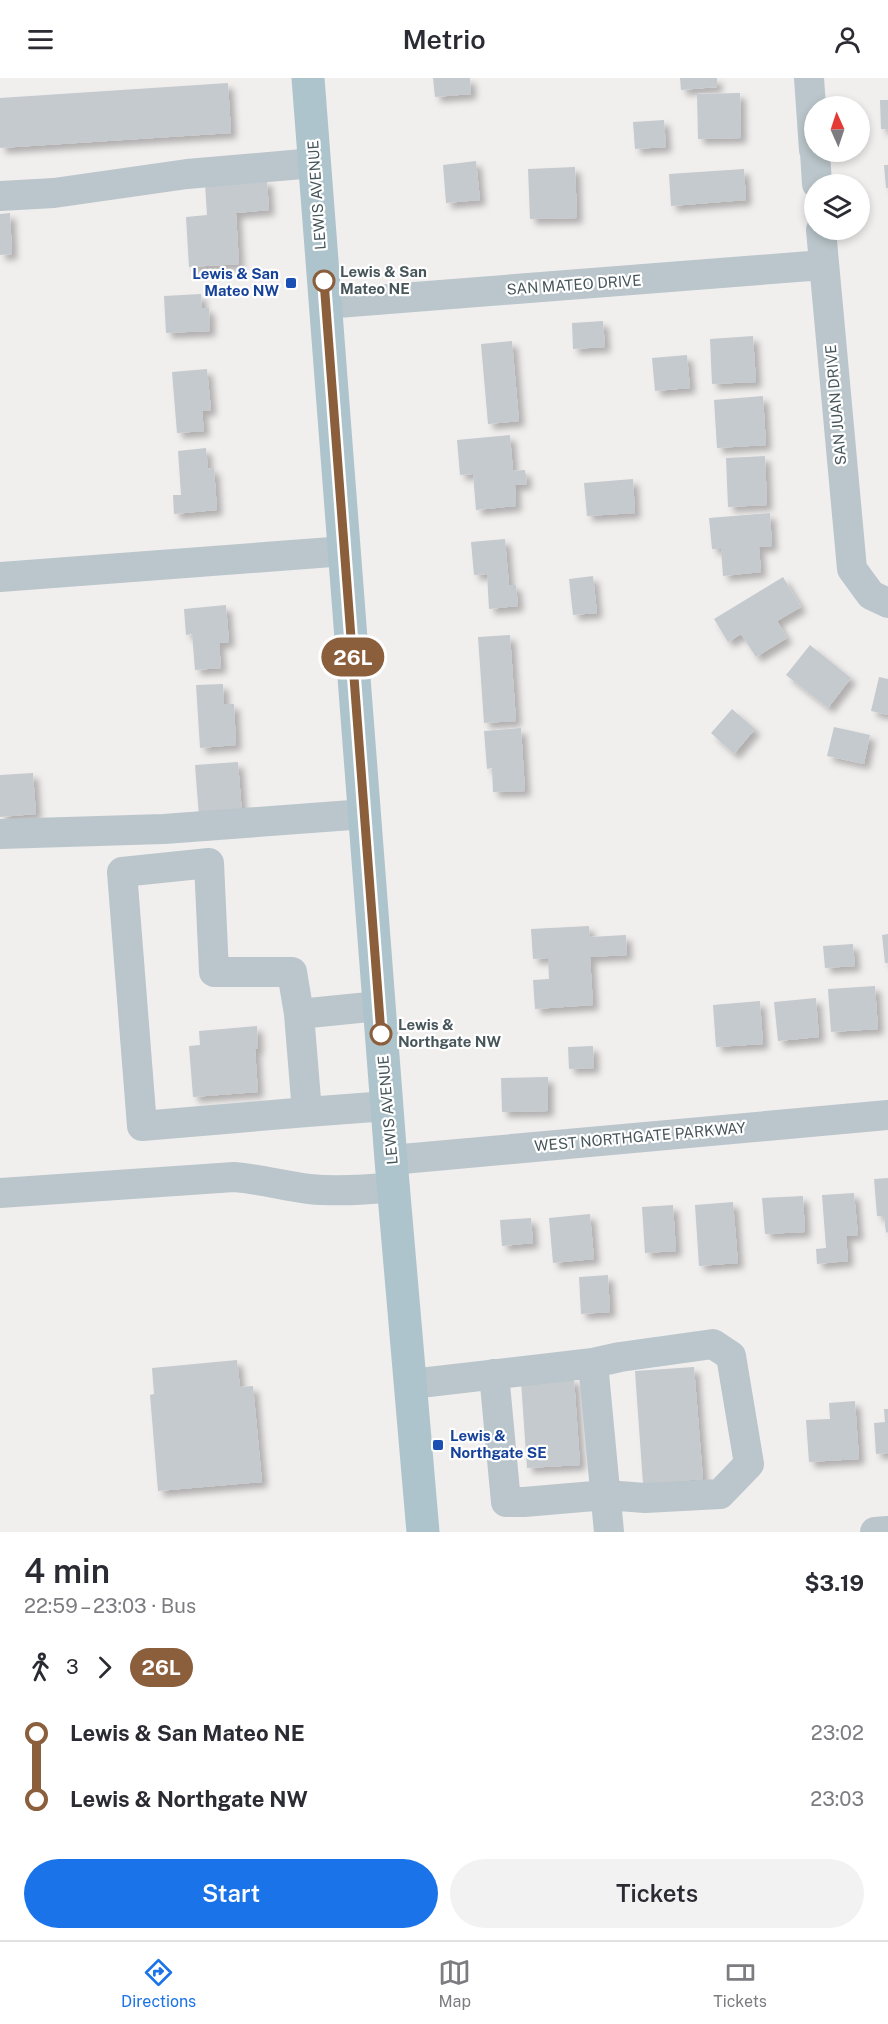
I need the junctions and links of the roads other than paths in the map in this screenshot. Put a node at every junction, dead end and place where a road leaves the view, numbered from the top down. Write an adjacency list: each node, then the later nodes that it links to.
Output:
1 (308, 78): 4 (main road, LEWIS AVENUE)
2 (809, 78): 3 (street)
3 (810, 96)
4 (314, 163): 5 (street); 8 (main road, LEWIS AVENUE)
5 (0, 196)
6 (822, 240): 7 (street, SAN JUAN DRIVE)
7 (824, 265): 8 (street, SAN MATEO DRIVE); 11 (street, SAN JUAN DRIVE)
8 (325, 304): 9 (main road, LEWIS AVENUE)
9 (345, 551): 10 (street); 12 (main road, LEWIS AVENUE)
10 (0, 577)
11 (888, 603)
12 (365, 814): 13 (street); 14 (main road, LEWIS AVENUE)
13 (0, 834)
14 (379, 1006): 15 (street); 16 (main road, LEWIS AVENUE)
15 (299, 1014): 17 (street); 17 (street)
16 (387, 1106): 17 (street); 19 (main road, LEWIS AVENUE)
17 (307, 1112)
18 (888, 1114): 19 (street, WEST NORTHGATE PARKWAY)
19 (393, 1173): 20 (street, WEST NORTHGATE PARKWAY); 23 (main road, LEWIS AVENUE)
20 (0, 1193)
21 (593, 1363): 22 (street); 24 (street); 24 (street)
22 (494, 1374): 23 (street); 24 (street)
23 (411, 1384): 26 (main road, LEWIS AVENUE)
24 (606, 1495): 27 (street)
25 (888, 1531): 28 (street)
26 (423, 1532)
27 (609, 1532)
28 (875, 1532)

